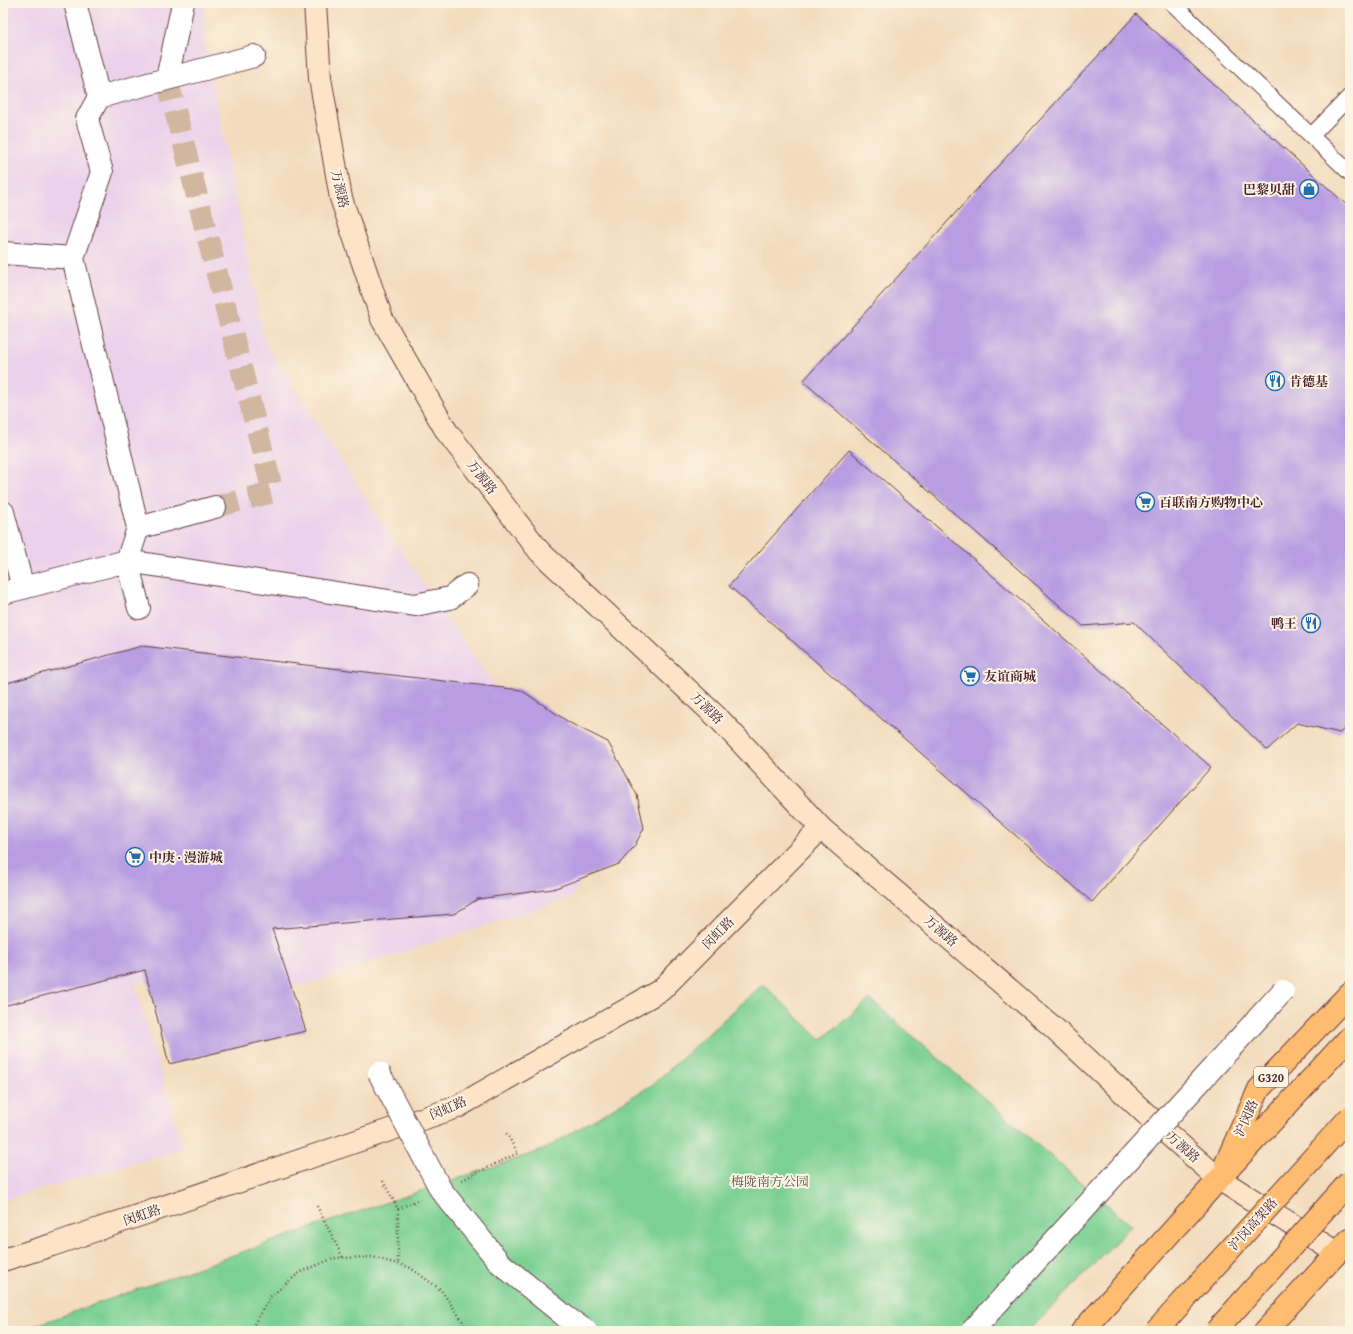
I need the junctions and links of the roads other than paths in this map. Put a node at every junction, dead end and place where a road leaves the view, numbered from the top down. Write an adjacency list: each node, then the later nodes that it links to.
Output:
1 (75, 3): 8 (street)
2 (183, 3): 6 (street)
3 (315, 3): 20 (main road, 万源路)
4 (1172, 3): 9 (lane)
5 (254, 56): 6 (street)
6 (167, 79): 8 (street)
7 (1350, 96): 9 (lane)
8 (99, 97): 12 (street)
9 (1311, 136): 10 (lane)
10 (1350, 173)
11 (3, 253): 12 (street)
12 (73, 258): 15 (street)
13 (215, 507): 15 (street)
14 (3, 512): 18 (street)
15 (138, 528): 16 (street)
16 (127, 562): 17 (street); 18 (street); 19 (street)
17 (467, 585)
18 (13, 590)
19 (139, 608)
20 (821, 828): 26 (main road, 万源路); 29 (main road, 闵虹路)
21 (1283, 990): 31 (street, bridge)
22 (1350, 993): 26 (main road, 沪闵路 / G320)
23 (1350, 1037): 26 (main road, 沪闵路 / G320)
24 (379, 1073): 30 (street, bridge)
25 (1350, 1117): 33 (main road, 沪闵高架路, bridge)
26 (1219, 1179): 28 (main road, 万源路); 32 (main road, 沪闵路 / G320)
27 (1350, 1181): 34 (main road, bridge)
28 (1344, 1246): 35 (main road)
29 (3, 1260)
30 (586, 1331)
31 (972, 1331)
32 (1082, 1331)
33 (1156, 1331)
34 (1216, 1331)
35 (1265, 1331)

